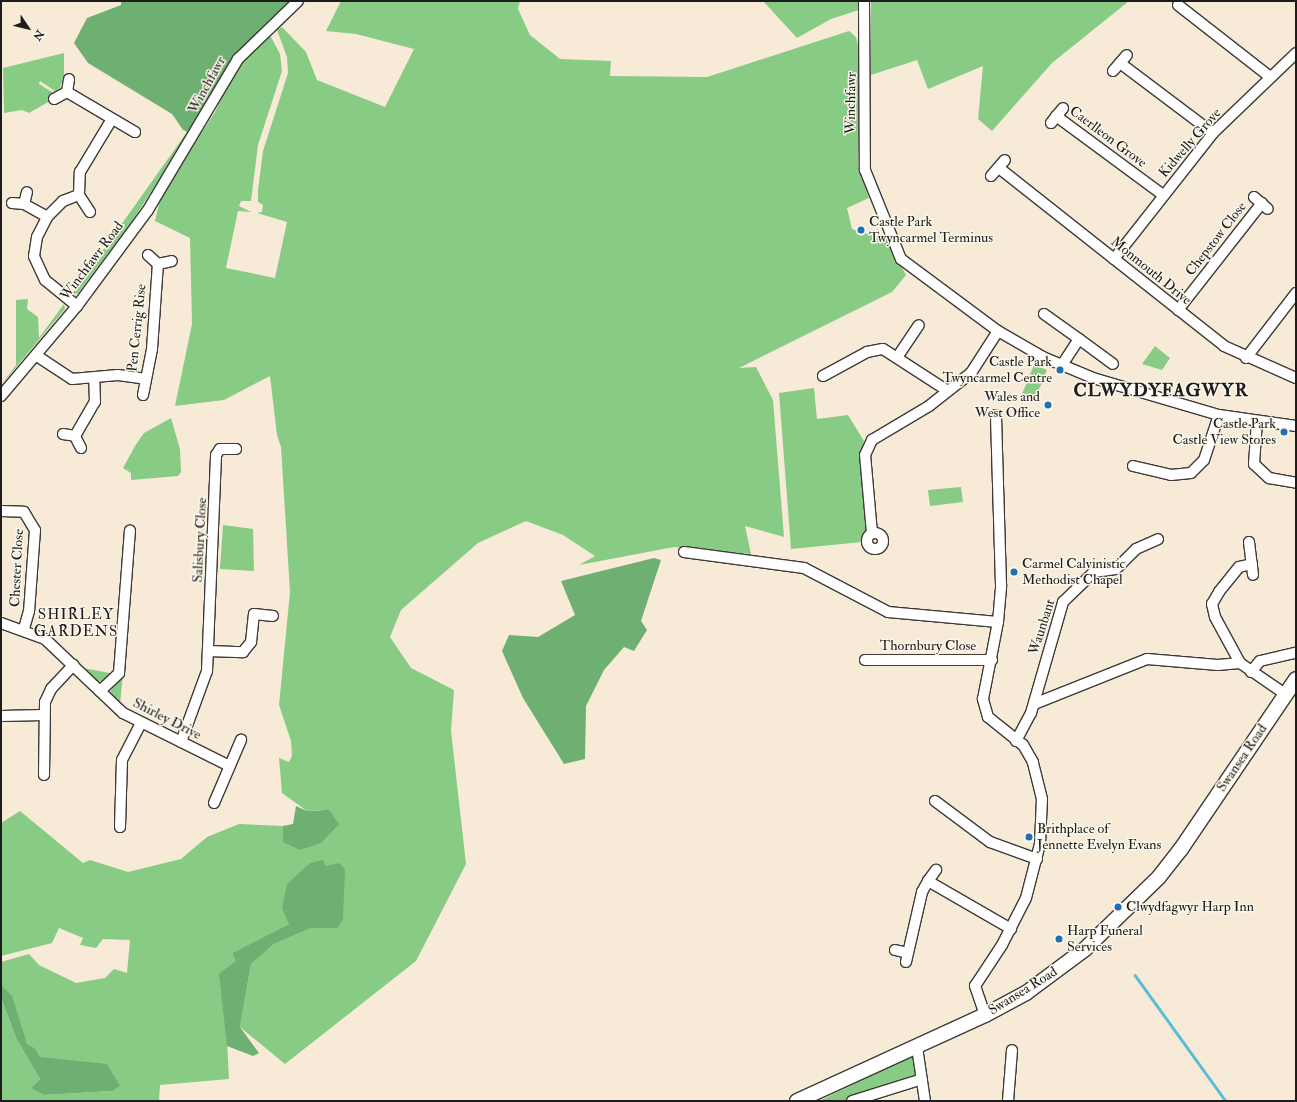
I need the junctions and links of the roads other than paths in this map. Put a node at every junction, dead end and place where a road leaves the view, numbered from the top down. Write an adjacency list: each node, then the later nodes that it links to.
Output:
1 (298, 1): 14 (street, Winchfawr)
2 (864, 1): 35 (street, Winchfawr)
3 (1177, 6): 6 (street)
4 (1296, 53): 6 (street, Kidwelly Grove)
5 (1113, 71): 13 (street)
6 (1270, 77): 13 (street, Kidwelly Grove)
7 (69, 79): 8 (street)
8 (67, 92): 9 (street); 11 (street)
9 (54, 99)
10 (1063, 108): 20 (street, Caerlleon Grove)
11 (112, 120): 12 (street); 19 (street)
12 (135, 132)
13 (1213, 133): 20 (street, Kidwelly Grove)
14 (195, 135): 31 (street, Winchfawr Road)
15 (1005, 160): 16 (street)
16 (999, 168): 17 (street); 27 (street, Monmouth Drive)
17 (991, 176)
18 (27, 192): 23 (street)
19 (79, 195): 24 (street); 25 (street)
20 (1163, 195): 27 (street, Kidwelly Grove)
21 (12, 203): 23 (street)
22 (1261, 203): 32 (street, Chepstow Close)
23 (24, 204): 25 (street)
24 (90, 212)
25 (47, 217): 31 (street)
26 (148, 255): 29 (street)
27 (1114, 259): 32 (street, Monmouth Drive)
28 (172, 261): 29 (street)
29 (158, 264): 45 (street, Pen Cerrig Rise)
30 (1296, 293): 39 (street)
31 (77, 306): 37 (street, Winchfawr Road)
32 (1178, 310): 39 (street, Monmouth Drive)
33 (1044, 314): 36 (street)
34 (919, 325): 38 (street)
35 (998, 331): 41 (street, Winchfawr); 46 (street)
36 (1079, 339): 40 (street); 41 (street)
37 (37, 356): 44 (street); 48 (street, Winchfawr Road)
38 (898, 356): 42 (street); 46 (street)
39 (1246, 358): 43 (street, Monmouth Drive)
40 (1113, 364)
41 (1062, 365): 50 (street, Winchfawr)
42 (823, 376)
43 (1296, 378)
44 (94, 379): 45 (street); 54 (street)
45 (146, 379): 47 (street, Pen Cerrig Rise)
46 (948, 391): 61 (street)
47 (143, 395)
48 (1, 396)
49 (996, 415): 68 (street)
50 (1219, 415): 51 (street, Winchfawr); 57 (street)
51 (1257, 421): 52 (street, Winchfawr); 58 (street)
52 (1296, 426)
53 (62, 434): 54 (street)
54 (75, 436): 55 (street)
55 (81, 448)
56 (236, 449): 71 (street, Salisbury Close)
57 (1133, 466)
58 (1296, 483)
59 (1, 511): 70 (street, Chester Close)
60 (130, 530): 79 (street)
61 (872, 533)
62 (1158, 539): 81 (street, Waunbant)
63 (1249, 542): 65 (street)
64 (684, 552): 68 (street)
65 (1252, 564): 66 (street); 75 (street)
66 (1253, 575)
67 (273, 616): 71 (street)
68 (998, 622): 74 (street)
69 (1, 623): 70 (street, Shirley Drive)
70 (24, 629): 76 (street, Shirley Drive)
71 (208, 650): 87 (street, Salisbury Close)
72 (1296, 653): 77 (street)
73 (865, 660): 74 (street, Thornbury Close)
74 (992, 660): 86 (street)
75 (1240, 663): 77 (street); 81 (street)
76 (73, 665): 79 (street, Shirley Drive); 82 (street)
77 (1251, 672): 80 (street)
78 (1296, 679): 80 (street, Swansea Road)
79 (100, 692): 84 (street, Shirley Drive)
80 (1285, 694): 98 (street, Swansea Road)
81 (1034, 704): 86 (street, Waunbant)
82 (44, 715): 83 (street); 89 (street)
83 (1, 716)
84 (141, 723): 87 (street, Shirley Drive); 92 (street)
85 (241, 740): 88 (street)
86 (1016, 741): 93 (street)
87 (181, 742): 88 (street, Shirley Drive)
88 (230, 766): 91 (street)
89 (44, 776)
90 (935, 801): 93 (street)
91 (214, 802)
92 (120, 827)
93 (1037, 859): 96 (street)
94 (936, 870): 95 (street)
95 (928, 882): 96 (street); 97 (street)
96 (1011, 929): 98 (street)
97 (895, 950)
98 (985, 1015): 99 (street, Swansea Road)
99 (916, 1047): 101 (street); 103 (street, Swansea Road)
100 (1012, 1050): 105 (street)
101 (922, 1079): 102 (street); 104 (street)
102 (857, 1100)
103 (797, 1101)
104 (925, 1101)
105 (1008, 1101)

